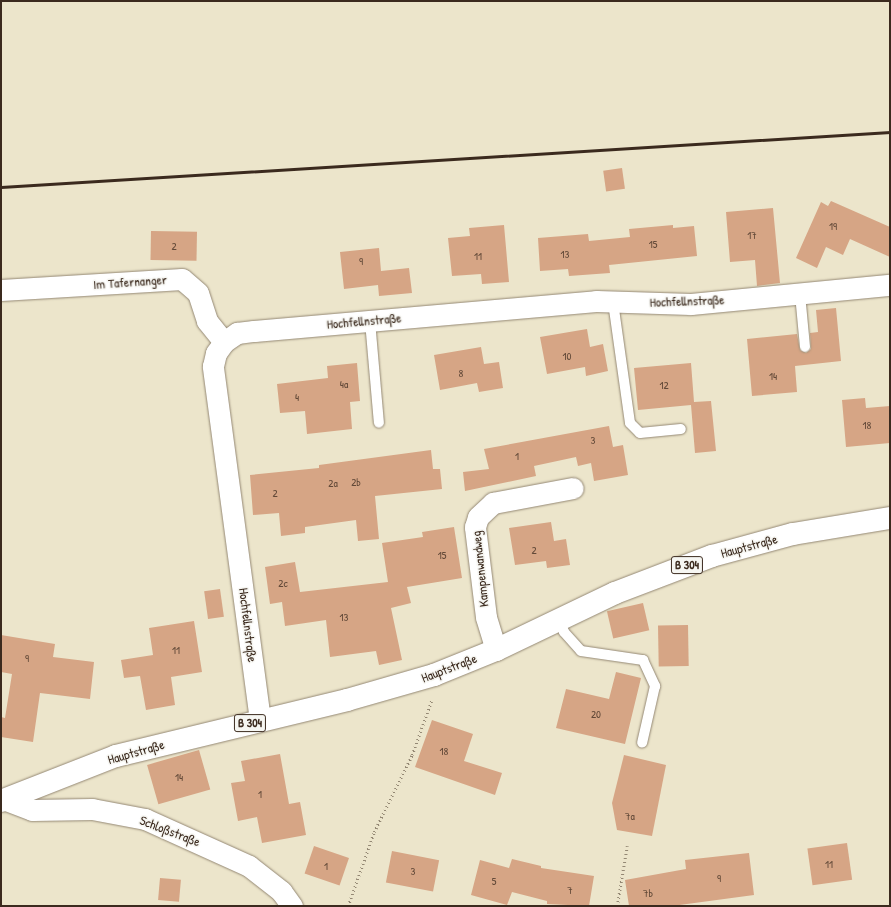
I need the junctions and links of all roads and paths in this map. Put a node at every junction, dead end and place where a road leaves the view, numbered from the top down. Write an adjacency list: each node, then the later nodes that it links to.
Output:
1 (890, 285): 3 (street, Hochfellnstraße)
2 (1, 290): 6 (street, Im Tafernanger)
3 (800, 294): 4 (street, Hochfellnstraße); 7 (lane)
4 (613, 302): 5 (street, Hochfellnstraße); 9 (lane)
5 (370, 321): 6 (street, Hochfellnstraße); 8 (lane)
6 (224, 342): 15 (street, Hochfellnstraße)
7 (805, 347)
8 (379, 423)
9 (681, 429)
10 (573, 488): 13 (street, Kampenwandweg)
11 (890, 518): 12 (main road, Hauptstraße / B 304)
12 (558, 620): 13 (main road, Hauptstraße / B 304); 16 (lane)
13 (496, 650): 15 (main road, Hauptstraße / B 304)
14 (434, 692): 20 (path)
15 (260, 720): 17 (main road, Hauptstraße / B 304)
16 (642, 743)
17 (3, 800): 19 (street, Schloßstraße)
18 (627, 846): 21 (path)
19 (292, 906)
20 (348, 906)
21 (617, 906)

